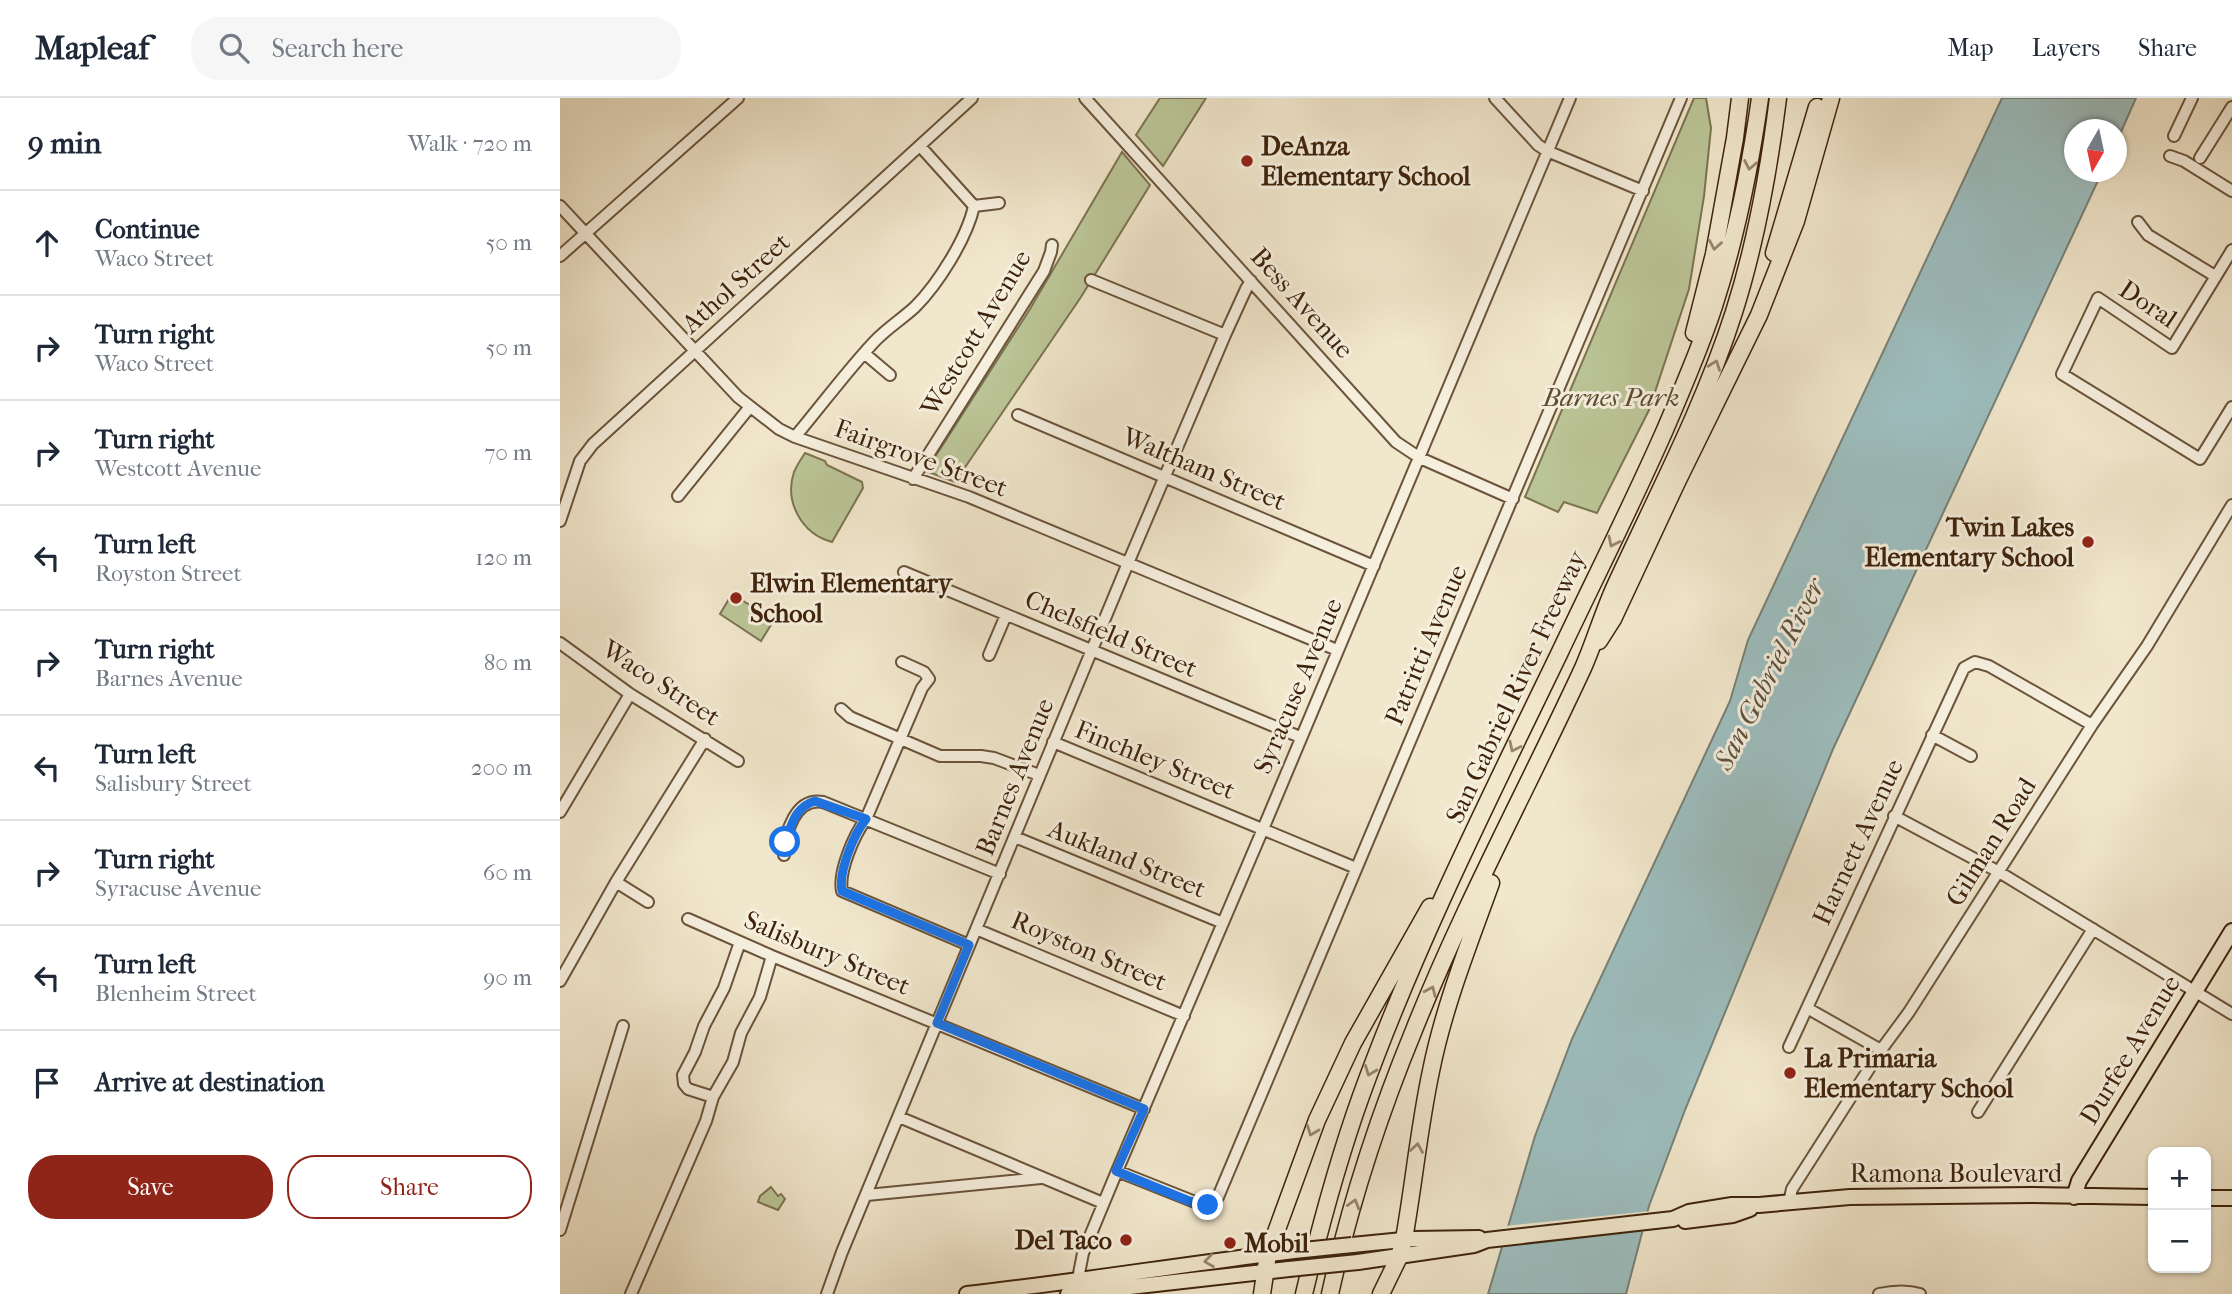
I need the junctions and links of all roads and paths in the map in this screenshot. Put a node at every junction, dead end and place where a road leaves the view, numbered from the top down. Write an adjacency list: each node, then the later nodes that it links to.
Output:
1 (738, 98): 27 (street)
2 (972, 98): 16 (street, Athol Street)
3 (1085, 98): 33 (street, Bess Avenue)
4 (1495, 98): 17 (street)
5 (1570, 98): 17 (street, Syracuse Avenue)
6 (1681, 98): 21 (street, Patritti Avenue)
7 (1729, 98): 20 (highway)
8 (1740, 98): 20 (highway)
9 (1760, 98): 46 (highway, San Gabriel River Freeway, one-way to 46)
10 (1777, 98): 60 (highway, San Gabriel River Freeway, one-way to 10)
11 (1819, 98): 35 (highway)
12 (1831, 98): 35 (highway)
13 (2192, 98): 15 (street)
14 (2232, 107): 19 (street)
15 (2174, 136)
16 (920, 146): 25 (street); 36 (street, Athol Street)
17 (1547, 151): 21 (street); 43 (street, Syracuse Avenue)
18 (2170, 156): 22 (street)
19 (2200, 158)
20 (1727, 178): 46 (highway, one-way to 46)
21 (1643, 191): 48 (street, Patritti Avenue)
22 (2232, 191)
23 (999, 202): 25 (street)
24 (560, 206): 27 (street, Fairgrove Street)
25 (974, 206): 37 (street)
26 (2138, 222): 31 (street)
27 (585, 234): 30 (street); 36 (street, Fairgrove Street)
28 (1052, 245): 45 (street, Westcott Avenue)
29 (2232, 250): 31 (street)
30 (560, 256)
31 (2216, 275): 39 (street, Doral)
32 (1091, 280): 34 (street)
33 (1251, 281): 34 (street, Barnes Avenue); 43 (street, Bess Avenue)
34 (1225, 335): 44 (street, Barnes Avenue)
35 (1745, 342): 60 (highway)
36 (695, 351): 40 (street, Fairgrove Street); 50 (street, Athol Street)
37 (864, 353): 38 (street); 42 (street)
38 (890, 375)
39 (2232, 407)
40 (750, 408): 42 (street, Fairgrove Street); 47 (street)
41 (1018, 415): 44 (street, Waltham Street)
42 (795, 438): 45 (street, Fairgrove Street)
43 (1420, 458): 48 (street, Bess Avenue); 52 (street, Syracuse Avenue)
44 (1165, 477): 51 (street, Barnes Avenue); 52 (street, Waltham Street)
45 (913, 479): 51 (street, Fairgrove Street)
46 (1642, 480): 73 (highway, San Gabriel River Freeway, one-way to 73)
47 (678, 496)
48 (1513, 499): 80 (street, Patritti Avenue)
49 (2232, 505): 63 (street, Gilman Road)
50 (560, 521)
51 (1128, 563): 56 (street, Barnes Avenue); 57 (street, Fairgrove Street)
52 (1374, 566): 57 (street, Syracuse Avenue)
53 (904, 572): 54 (street, Chelsfield Street)
54 (1006, 615): 56 (street, Chelsfield Street); 58 (street)
55 (560, 643): 61 (street, Waco Street)
56 (1092, 650): 65 (street, Chelsfield Street); 68 (street, Barnes Avenue)
57 (1337, 650): 65 (street, Syracuse Avenue)
58 (989, 655)
59 (902, 662): 67 (street)
60 (1584, 664): 71 (highway, San Gabriel River Freeway)
61 (630, 694): 66 (street, Waco Street); 74 (street)
62 (841, 709): 67 (street)
63 (2092, 724): 64 (street, Harnett Avenue); 81 (street, Gilman Road)
64 (1932, 735): 69 (street); 75 (street, Harnett Avenue)
65 (1300, 737): 77 (street, Syracuse Avenue)
66 (705, 739): 70 (street, Waco Street); 83 (street)
67 (900, 739): 72 (street); 76 (street)
68 (1054, 742): 72 (street, Barnes Avenue); 77 (street, Finchley Street)
69 (1971, 756)
70 (738, 761)
71 (1532, 773): 116 (highway, one-way to 71); 127 (highway, San Gabriel River Freeway, one-way to 71)
72 (1039, 775): 78 (street, Barnes Avenue)
73 (1486, 806): 118 (highway, one-way to 118); 126 (highway, San Gabriel River Freeway, one-way to 126)
74 (560, 812)
75 (1895, 816): 81 (street); 95 (street, Harnett Avenue)
76 (866, 819): 79 (street); 82 (street); 91 (street, Royston Street)
77 (1264, 829): 80 (street, Finchley Street); 86 (street, Syracuse Avenue)
78 (1015, 837): 82 (street, Barnes Avenue); 86 (street, Aukland Street)
79 (784, 855)
80 (1356, 868): 106 (street, Patritti Avenue)
81 (1999, 872): 88 (street); 101 (street, Gilman Road)
82 (1000, 874): 87 (street, Barnes Avenue)
83 (615, 882): 84 (street); 93 (street)
84 (648, 902)
85 (688, 919): 90 (street, Salisbury Street)
86 (1223, 923): 97 (street, Syracuse Avenue)
87 (976, 929): 91 (street, Barnes Avenue); 97 (street, Royston Street)
88 (2092, 929): 94 (street); 104 (street)
89 (2232, 931): 94 (main road, Durfee Avenue)
90 (740, 942): 92 (street, Salisbury Street); 102 (street)
91 (969, 945): 98 (street, Barnes Avenue)
92 (772, 956): 98 (street, Salisbury Street); 102 (street)
93 (560, 981)
94 (2195, 991): 96 (street); 109 (main road, Durfee Avenue)
95 (1807, 1008): 100 (street, Harnett Avenue); 101 (street)
96 (2232, 1014)
97 (1184, 1016): 103 (street, Syracuse Avenue)
98 (937, 1023): 103 (street, Salisbury Street); 105 (street, Barnes Avenue)
99 (622, 1026): 115 (street)
100 (1789, 1047)
101 (1881, 1050): 113 (street, Gilman Road)
102 (713, 1097): 122 (street)
103 (1144, 1109): 106 (street, Syracuse Avenue)
104 (1978, 1112)
105 (899, 1117): 107 (street); 108 (street, Barnes Avenue)
106 (1116, 1171): 114 (street, Syracuse Avenue)
107 (1044, 1178): 108 (street); 114 (street)
108 (867, 1195): 123 (street, Barnes Avenue)
109 (2074, 1197): 110 (main road, Ramona Boulevard); 113 (main road, Ramona Boulevard)
110 (2148, 1197)
111 (2211, 1198): 112 (main road)
112 (2232, 1198)
113 (1789, 1202): 117 (main road, Ramona Boulevard)
114 (1103, 1203): 121 (street, Syracuse Avenue)
115 (560, 1230)
116 (1404, 1239): 117 (main road, Ramona Boulevard); 118 (main road, Ramona Boulevard, bridge); 119 (highway)
117 (1487, 1240): 119 (main road, Ramona Boulevard)
118 (1268, 1254): 120 (highway); 121 (main road, Ramona Boulevard, one-way to 121)
119 (1399, 1257): 120 (main road, Ramona Boulevard, bridge); 128 (highway)
120 (1264, 1272): 121 (main road, Ramona Boulevard); 125 (highway)
121 (1075, 1291): 124 (main road, Ramona Boulevard)
122 (631, 1294)
123 (827, 1294)
124 (967, 1294)
125 (1262, 1294)
126 (1304, 1294)
127 (1330, 1294)
128 (1381, 1294)
129 (1879, 1294): 130 (street)
130 (1920, 1294)

